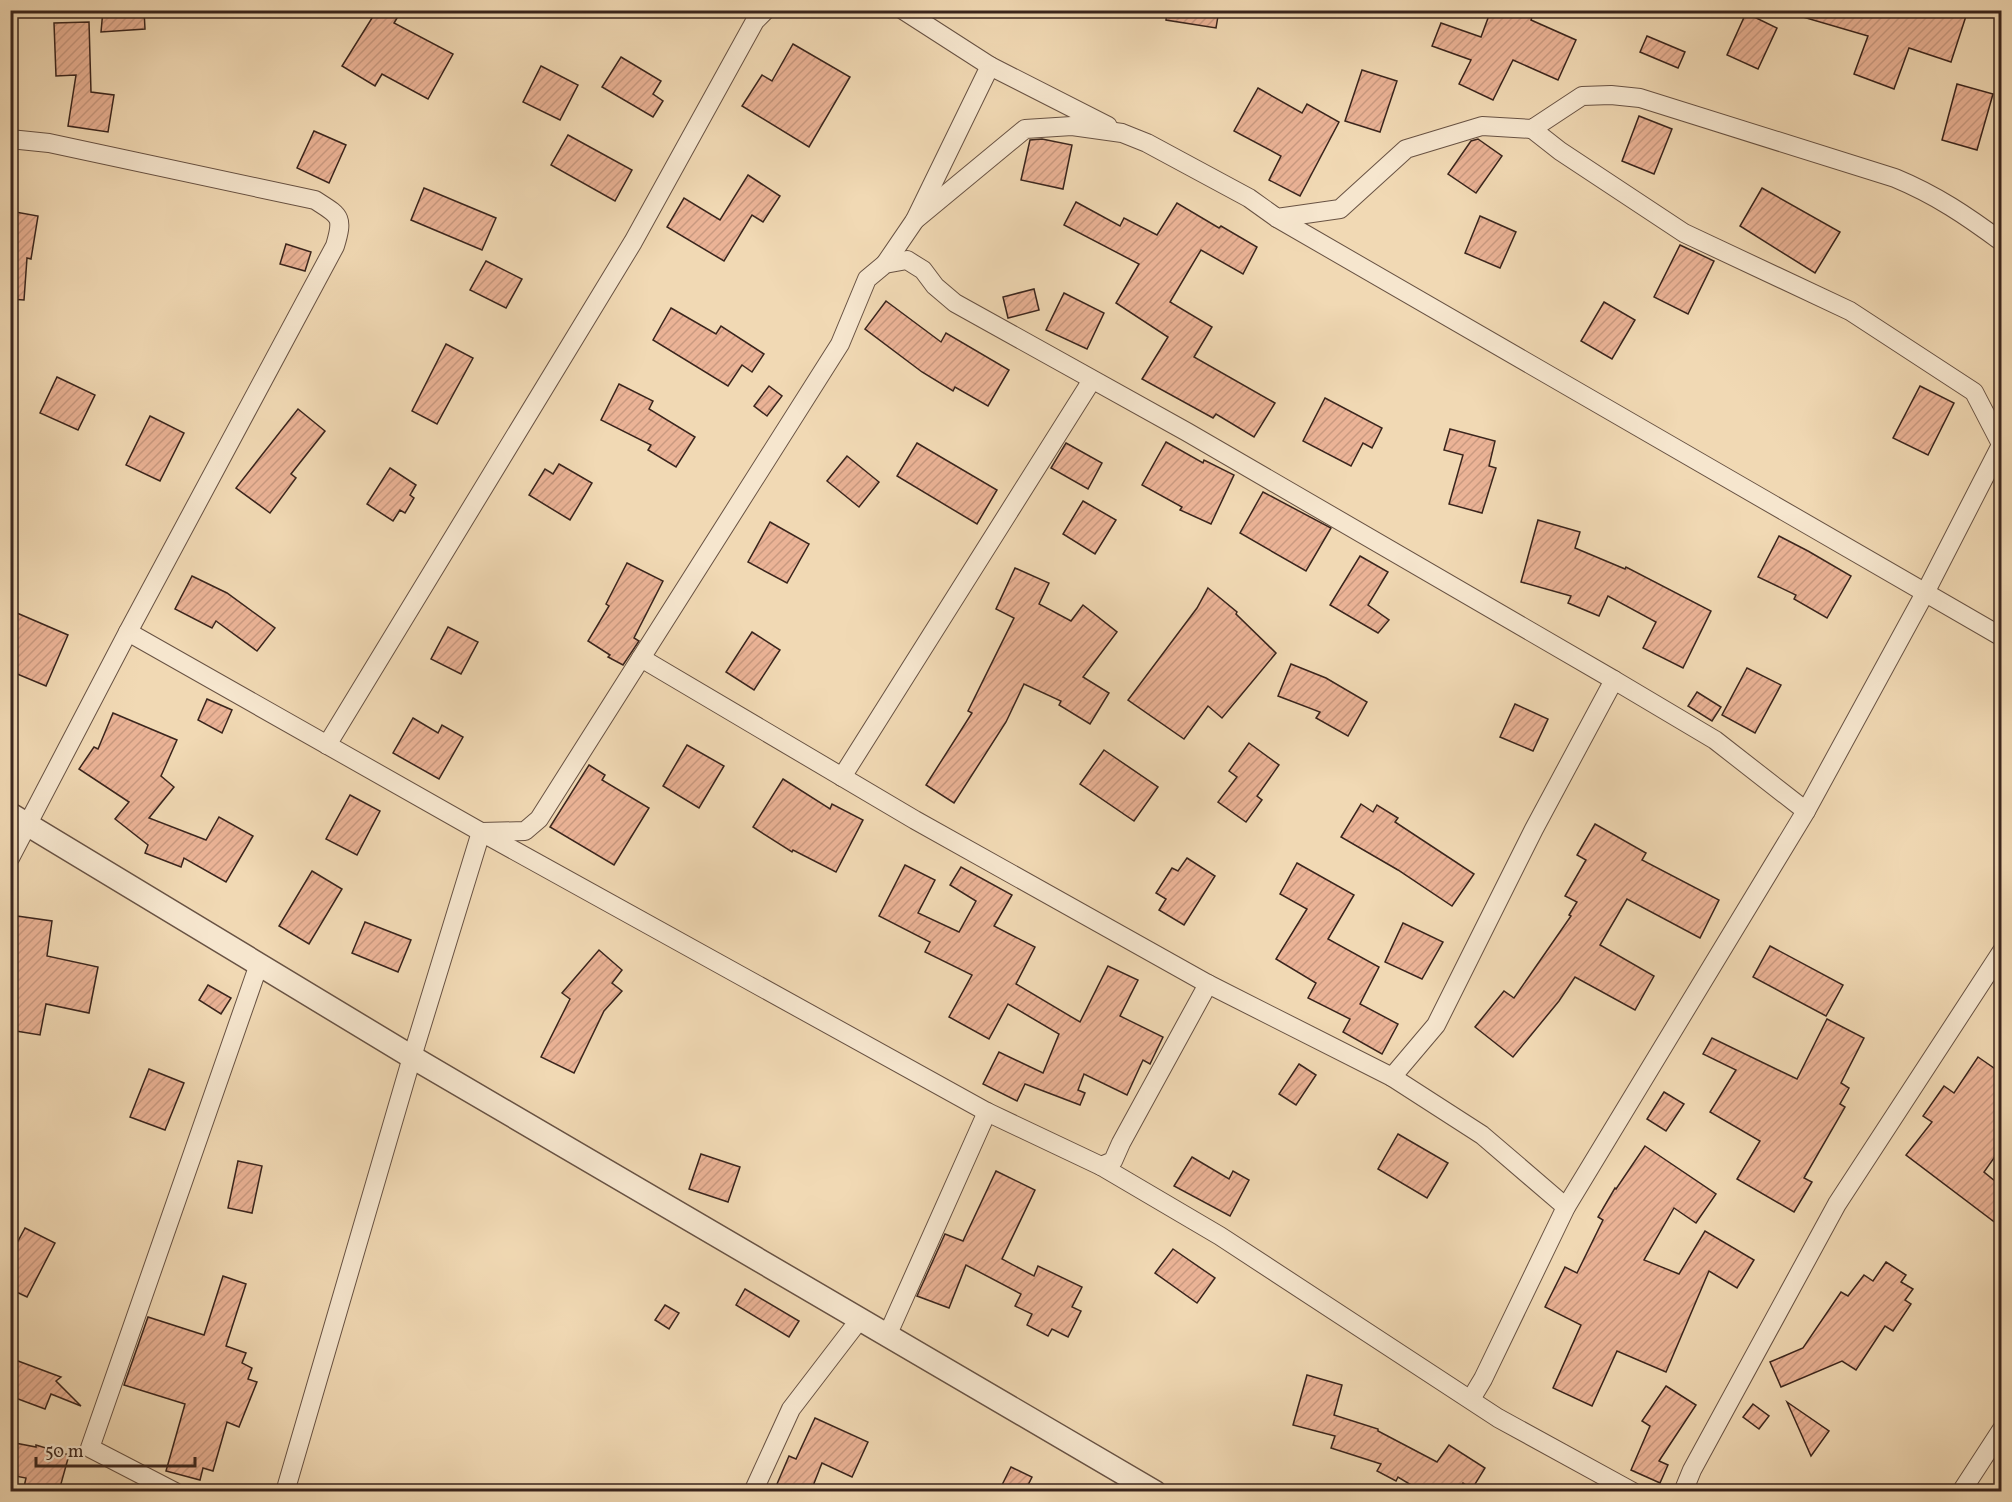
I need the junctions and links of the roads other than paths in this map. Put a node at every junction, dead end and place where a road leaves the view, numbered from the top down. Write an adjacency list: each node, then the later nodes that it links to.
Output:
1 (766, 10): 18 (street)
2 (903, 10): 3 (street)
3 (990, 66): 5 (street); 8 (street)
4 (1532, 129): 7 (street); 9 (street); 12 (street)
5 (1122, 133): 7 (street); 8 (street)
6 (10, 139): 14 (street)
7 (1276, 218): 13 (street)
8 (915, 220): 10 (street)
9 (2001, 242)
10 (885, 264): 11 (street); 16 (street)
11 (1092, 380): 17 (street); 19 (street)
12 (2001, 444): 13 (street)
13 (1925, 593): 15 (street); 20 (street)
14 (128, 632): 18 (street); 21 (street)
15 (2001, 637)
16 (641, 658): 19 (street); 22 (street)
17 (1614, 680): 20 (street); 28 (street)
18 (327, 745): 22 (street)
19 (842, 777): 26 (street)
20 (1806, 811): 31 (street)
21 (19, 819): 23 (street); 25 (street)
22 (480, 832): 27 (street); 29 (street)
23 (10, 858)
24 (2001, 951): 41 (street)
25 (259, 964): 27 (street); 36 (street)
26 (1208, 984): 28 (street); 30 (street)
27 (412, 1057): 32 (street); 37 (street)
28 (1392, 1077): 31 (street)
29 (987, 1112): 30 (street); 33 (street)
30 (1101, 1166): 34 (street)
31 (1566, 1207): 34 (street)
32 (860, 1319): 33 (street); 38 (street)
33 (887, 1336): 39 (street)
34 (1471, 1399): 40 (street)
35 (2001, 1429): 42 (street)
36 (175, 1491)
37 (285, 1491)
38 (753, 1491)
39 (1155, 1491)
40 (1633, 1491)
41 (1683, 1491)
42 (1961, 1491)

